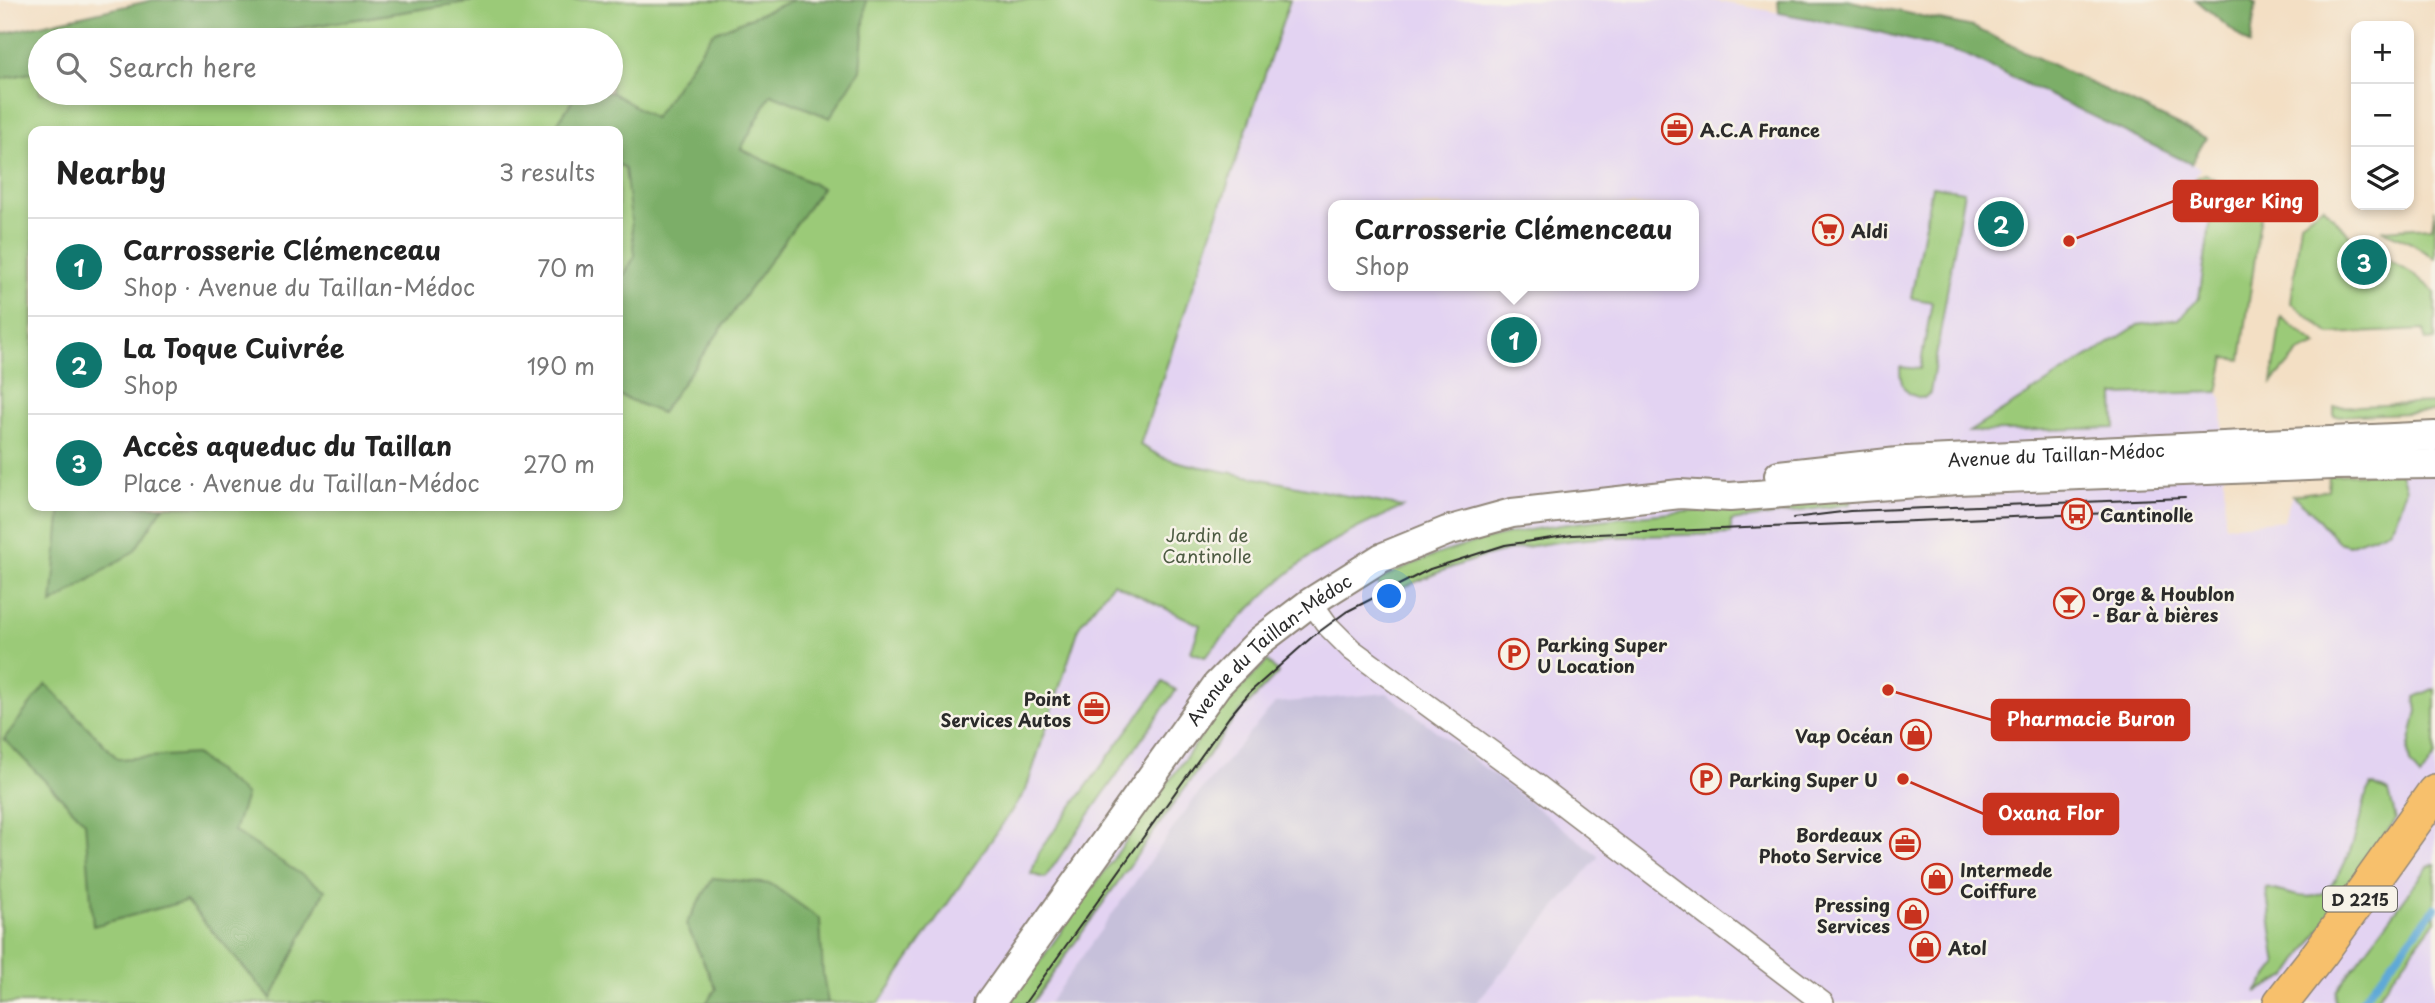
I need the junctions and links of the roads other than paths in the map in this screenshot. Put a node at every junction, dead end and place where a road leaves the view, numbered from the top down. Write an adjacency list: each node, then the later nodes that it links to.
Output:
1 (2435, 436): 3 (street, Avenue du Taillan-Médoc)
2 (2435, 464): 3 (street, Avenue du Taillan-Médoc)
3 (1680, 494): 4 (street, Avenue du Taillan-Médoc)
4 (1311, 602): 7 (street, Avenue du Taillan-Médoc); 8 (street)
5 (2435, 792): 9 (main road, D 2215)
6 (2435, 833): 10 (main road, D 2215)
7 (990, 1003)
8 (1823, 1003)
9 (2281, 1003)
10 (2306, 1003)

